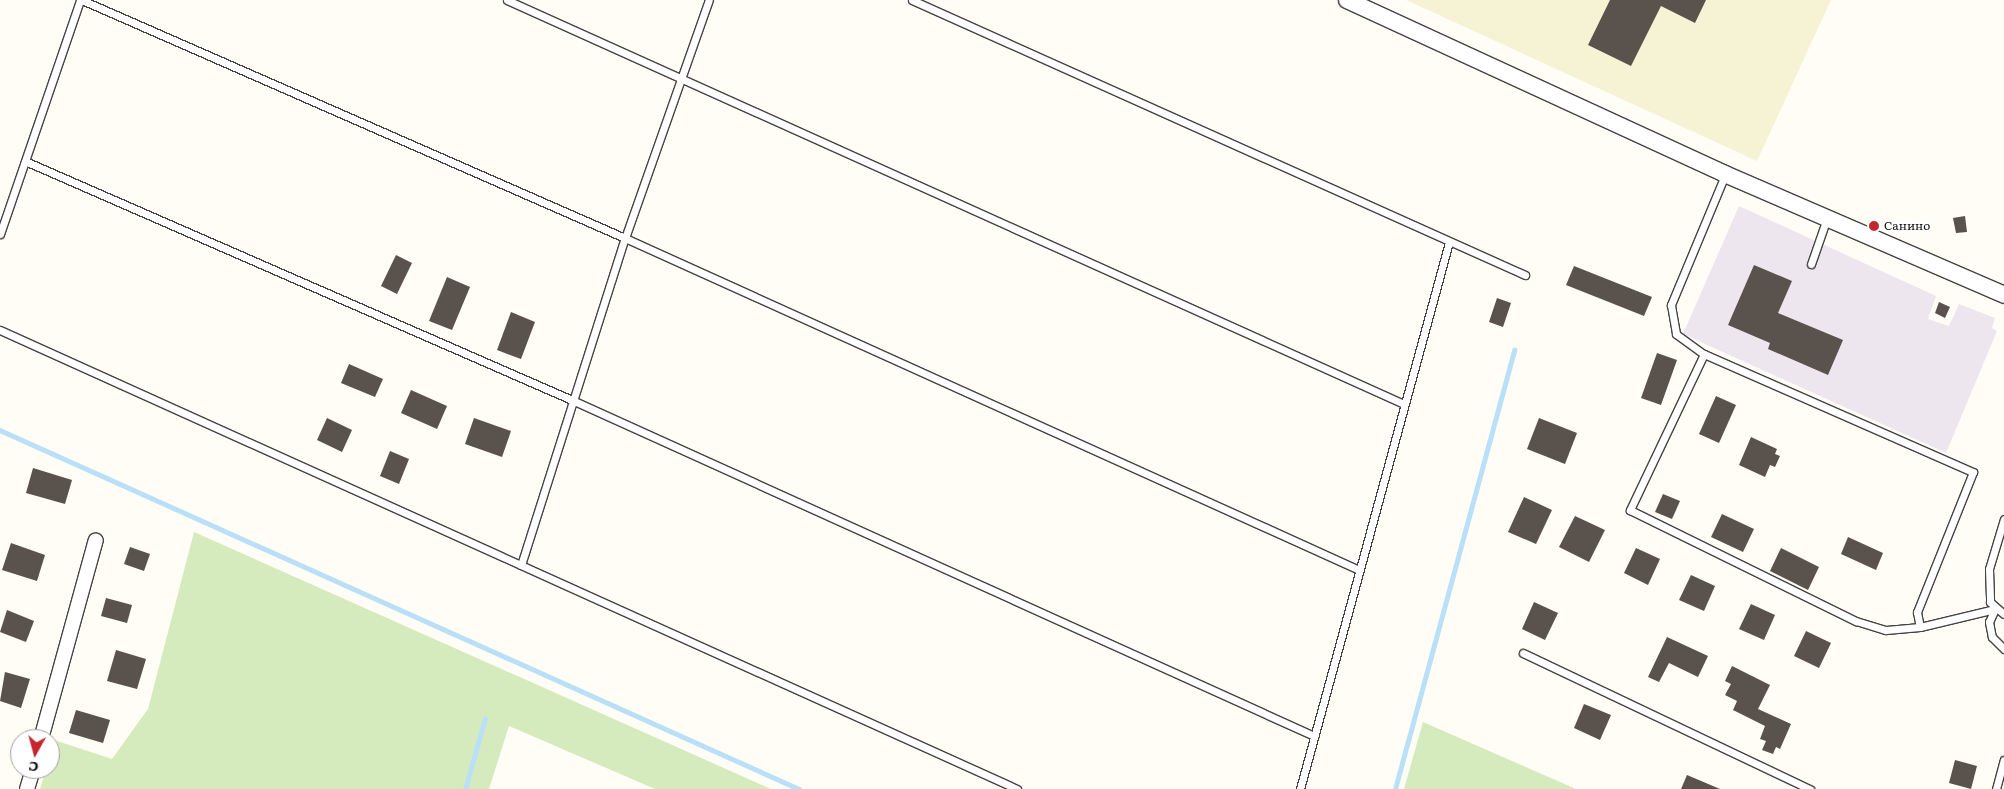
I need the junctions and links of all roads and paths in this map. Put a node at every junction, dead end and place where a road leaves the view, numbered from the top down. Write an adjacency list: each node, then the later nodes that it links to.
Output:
1 (81, 0): 7 (lane); 11 (lane)
2 (507, 0): 6 (lane)
3 (708, 0): 6 (lane)
4 (912, 0): 12 (lane)
5 (1347, 0): 8 (street)
6 (679, 78): 11 (lane); 19 (lane)
7 (25, 161): 10 (lane); 18 (lane)
8 (1725, 174): 9 (street); 17 (lane)
9 (1826, 218): 13 (lane); 15 (street)
10 (0, 234)
11 (625, 238): 18 (lane); 23 (lane)
12 (1449, 242): 14 (lane); 19 (lane)
13 (1811, 264)
14 (1525, 275)
15 (2004, 295)
16 (0, 330): 22 (lane)
17 (1704, 354): 26 (lane); 26 (lane)
18 (572, 400): 22 (lane); 30 (lane)
19 (1404, 404): 23 (lane)
20 (2004, 519): 24 (lane)
21 (96, 540): 29 (street)
22 (521, 565): 32 (lane)
23 (1357, 569): 30 (lane)
24 (1995, 609): 25 (lane); 26 (lane); 27 (lane)
25 (2004, 614)
26 (1920, 627)
27 (2004, 649)
28 (1523, 653): 34 (lane)
29 (44, 729)
30 (1314, 736): 33 (lane)
31 (2004, 760): 35 (lane)
32 (1017, 789)
33 (1300, 789)
34 (1810, 789)
35 (1996, 789)

